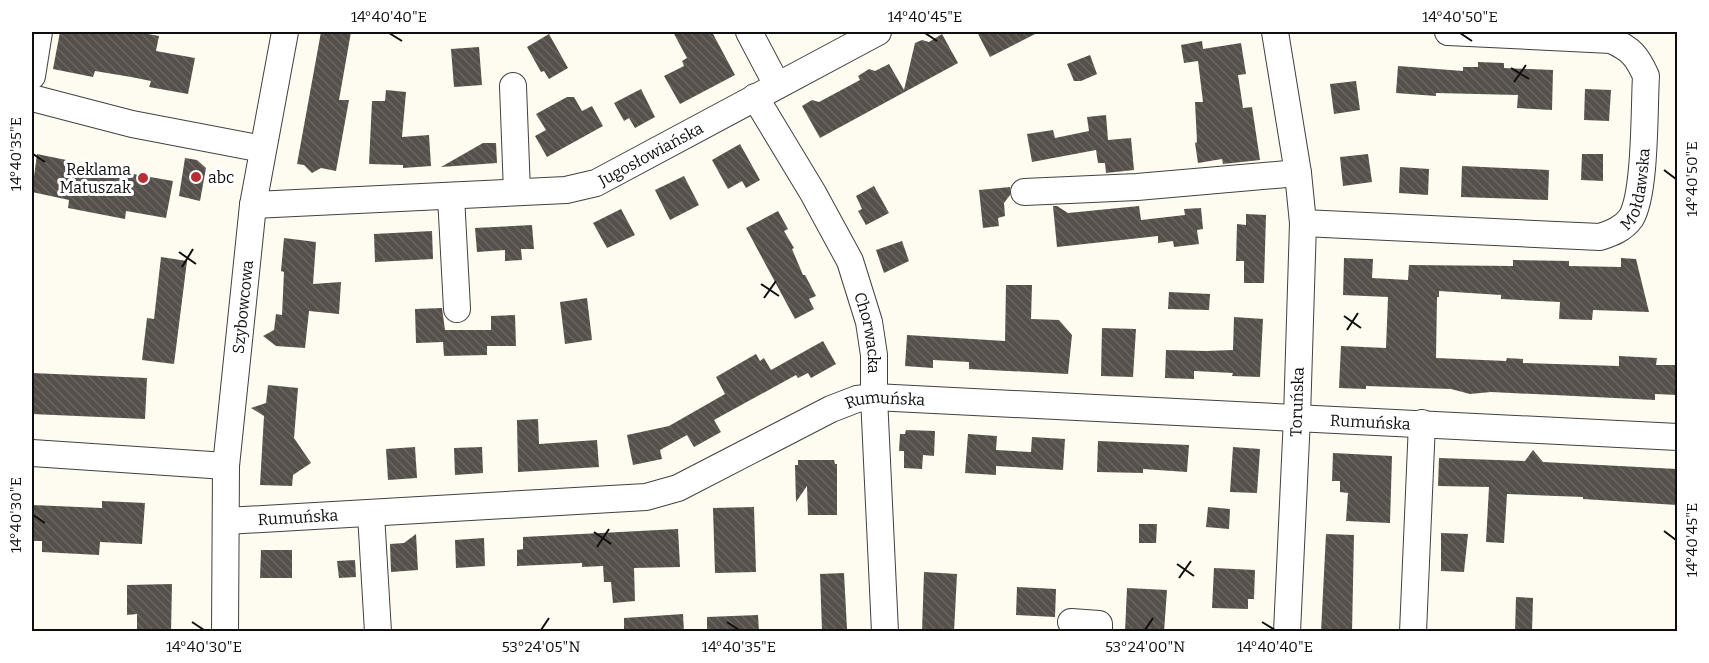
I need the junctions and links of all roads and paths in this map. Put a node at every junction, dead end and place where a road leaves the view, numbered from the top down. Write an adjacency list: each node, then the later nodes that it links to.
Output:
1 (39, 32): 7 (street)
2 (285, 32): 11 (street, Szybowcowa)
3 (749, 32): 9 (street)
4 (878, 32): 9 (street, Jugosłowiańska)
5 (1275, 32): 12 (street, Toruńska)
6 (1448, 32): 17 (street, Mołdawska)
7 (32, 76)
8 (513, 86): 13 (street)
9 (766, 91): 13 (street, Jugosłowiańska); 19 (street, Chorwacka)
10 (32, 98): 11 (street)
11 (262, 149): 16 (street, Szybowcowa)
12 (1298, 173): 14 (street); 17 (street, Toruńska)
13 (517, 192): 15 (street, Jugosłowiańska)
14 (1023, 192)
15 (451, 195): 16 (street, Jugosłowiańska); 18 (street)
16 (253, 205): 24 (street, Szybowcowa)
17 (1303, 223): 20 (street, Toruńska)
18 (457, 309)
19 (873, 397): 20 (street, Rumuńska); 25 (street, Rumuńska); 30 (street, Chorwacka)
20 (1297, 417): 21 (street, Rumuńska); 32 (street, Toruńska)
21 (1422, 423): 22 (street, Rumuńska); 33 (street, Rumuńska)
22 (1677, 437)
23 (32, 453): 24 (street)
24 (226, 466): 26 (street, Szybowcowa)
25 (371, 514): 26 (street, Rumuńska); 29 (street)
26 (226, 521): 28 (street, Szybowcowa)
27 (1071, 622): 31 (street)
28 (225, 632)
29 (378, 632)
30 (885, 632)
31 (1099, 632)
32 (1287, 632)
33 (1413, 632)

